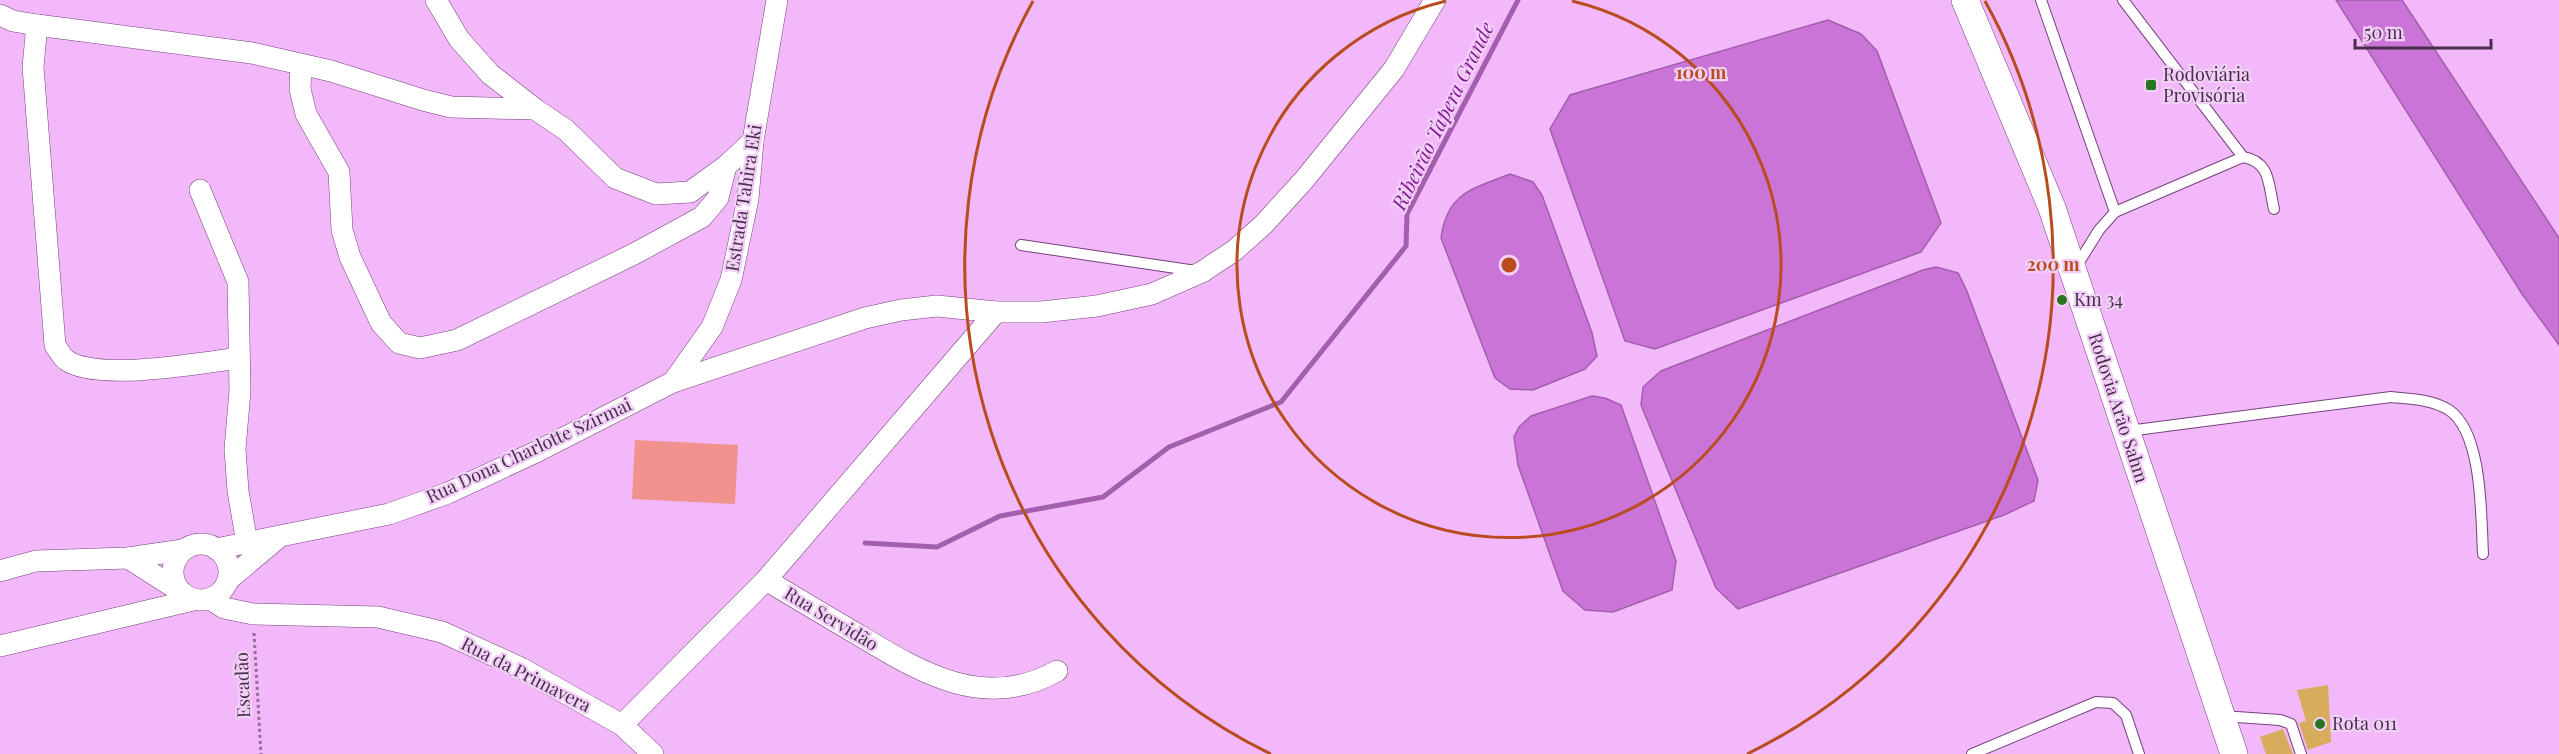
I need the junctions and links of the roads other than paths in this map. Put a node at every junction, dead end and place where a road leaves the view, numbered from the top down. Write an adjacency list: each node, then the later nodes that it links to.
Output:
1 (436, 0): 10 (street)
2 (777, 0): 11 (street, Estrada Tahira Eki)
3 (1436, 0): 19 (street, Rua Dona Charlotte Szirmai)
4 (1965, 0): 23 (street, Rodovia Arão Sahm)
5 (2041, 0): 16 (lane)
6 (2123, 0): 12 (lane)
7 (0, 15): 8 (street)
8 (37, 25): 9 (street); 21 (street)
9 (301, 66): 10 (street); 13 (street)
10 (535, 109): 13 (street)
11 (753, 141): 13 (street); 22 (street, Estrada Tahira Eki)
12 (2243, 157): 15 (lane); 16 (lane)
13 (726, 166)
14 (200, 190): 21 (street)
15 (2274, 209)
16 (2115, 212): 18 (lane)
17 (1021, 245): 19 (lane)
18 (2081, 260)
19 (1202, 272): 20 (street, Rua Dona Charlotte Szirmai)
20 (996, 312): 22 (street, Rua Dona Charlotte Szirmai); 32 (street)
21 (239, 358): 25 (street)
22 (673, 382): 24 (street, Rua Dona Charlotte Szirmai)
23 (2125, 431): 28 (lane); 36 (street, Rodovia Arão Sahm)
24 (278, 537): 25 (street, Rua Dona Charlotte Szirmai); 31 (street, Rua Dona Charlotte Szirmai)
25 (247, 543): 26 (street, Rua Dona Charlotte Szirmai)
26 (216, 549): 27 (street, Rua Dona Charlotte Szirmai); 31 (street)
27 (183, 550): 29 (street, Rua Dona Charlotte Szirmai); 33 (street)
28 (2483, 554)
29 (128, 558): 30 (street, Rua Dona Charlotte Szirmai); 33 (street)
30 (0, 571)
31 (228, 580): 33 (street, Rua Dona Charlotte Szirmai)
32 (766, 580): 35 (street, Rua Servidão); 37 (street)
33 (194, 596): 34 (street); 37 (street, Rua da Primavera)
34 (0, 646)
35 (1057, 671)
36 (2221, 716): 41 (street, Rodovia Arão Sahm); 42 (lane)
37 (622, 725): 38 (street, Rua da Primavera)
38 (652, 754)
39 (1972, 754): 40 (lane)
40 (2139, 754)
41 (2234, 754)
42 (2301, 754)

